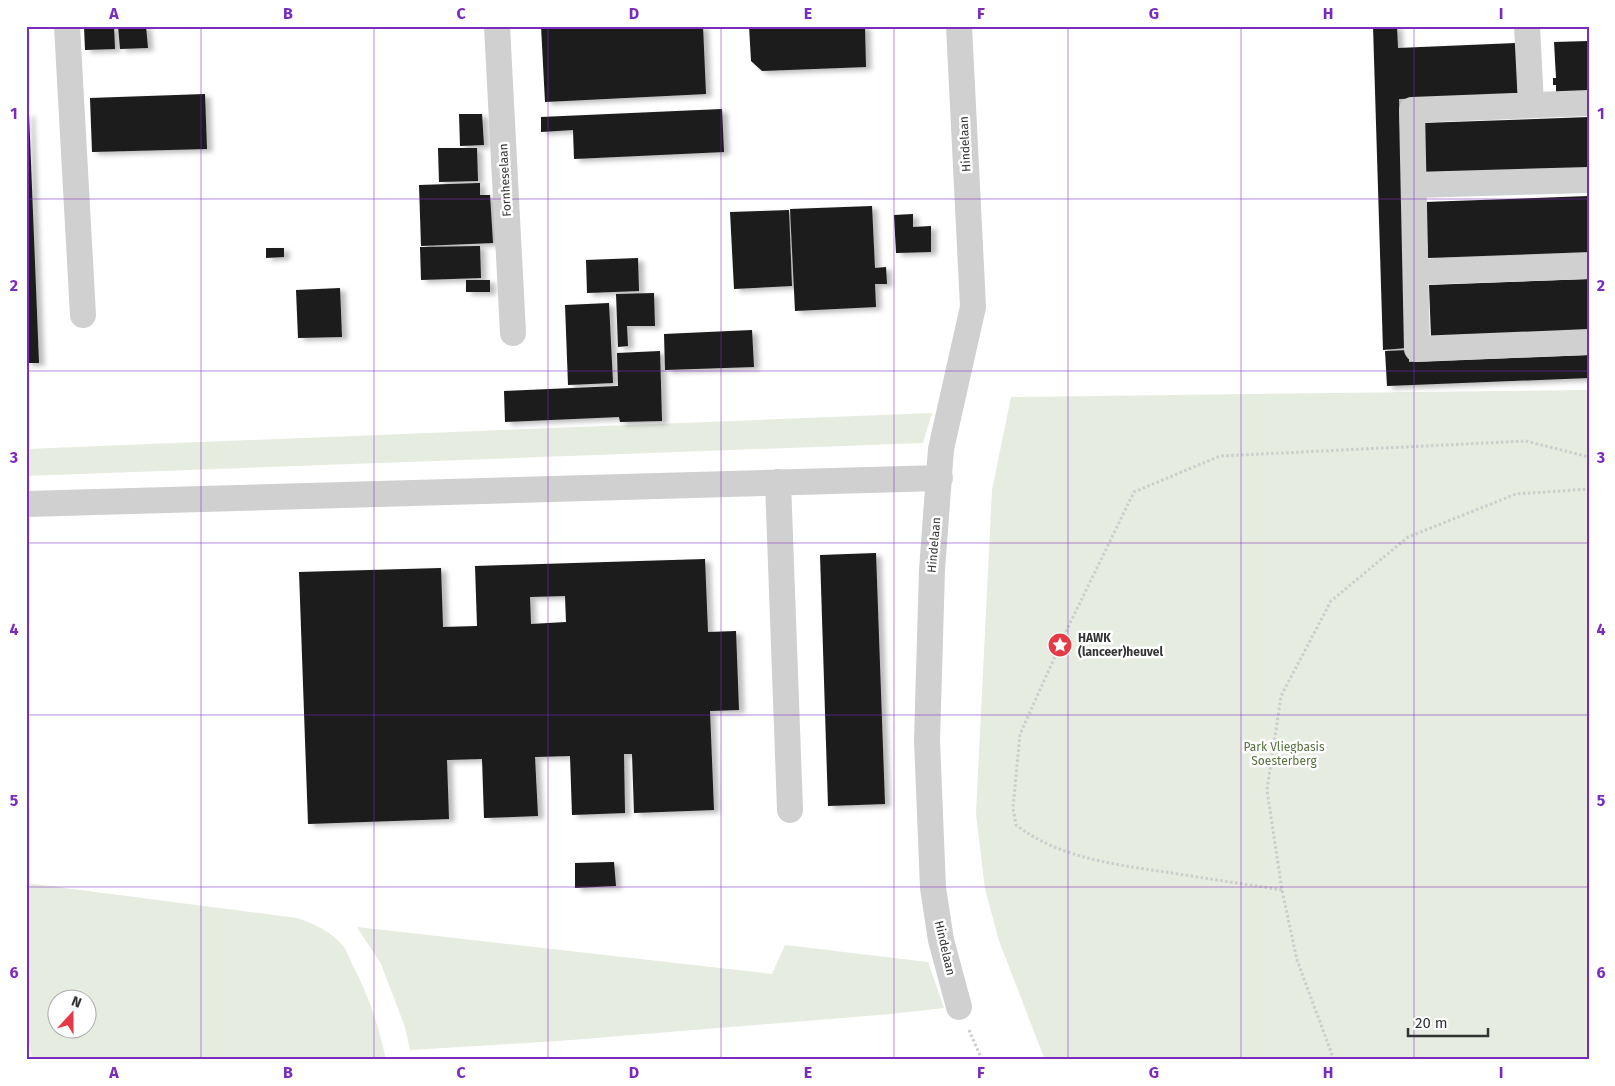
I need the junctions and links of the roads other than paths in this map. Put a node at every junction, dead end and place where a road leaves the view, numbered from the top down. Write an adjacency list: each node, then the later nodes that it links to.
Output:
1 (67, 26): 11 (street)
2 (497, 26): 12 (street, Fornheselaan)
3 (959, 26): 14 (street, Hindelaan)
4 (1527, 26): 6 (street)
5 (1589, 103): 6 (street)
6 (1531, 105): 8 (street)
7 (1589, 180): 8 (street)
8 (1414, 185): 10 (street)
9 (1589, 266): 10 (street)
10 (1416, 272): 13 (street)
11 (83, 315)
12 (513, 333)
13 (1589, 342)
14 (940, 478): 15 (street); 18 (street, Hindelaan)
15 (778, 482): 16 (street); 17 (street)
16 (26, 504)
17 (790, 810)
18 (959, 1007)

